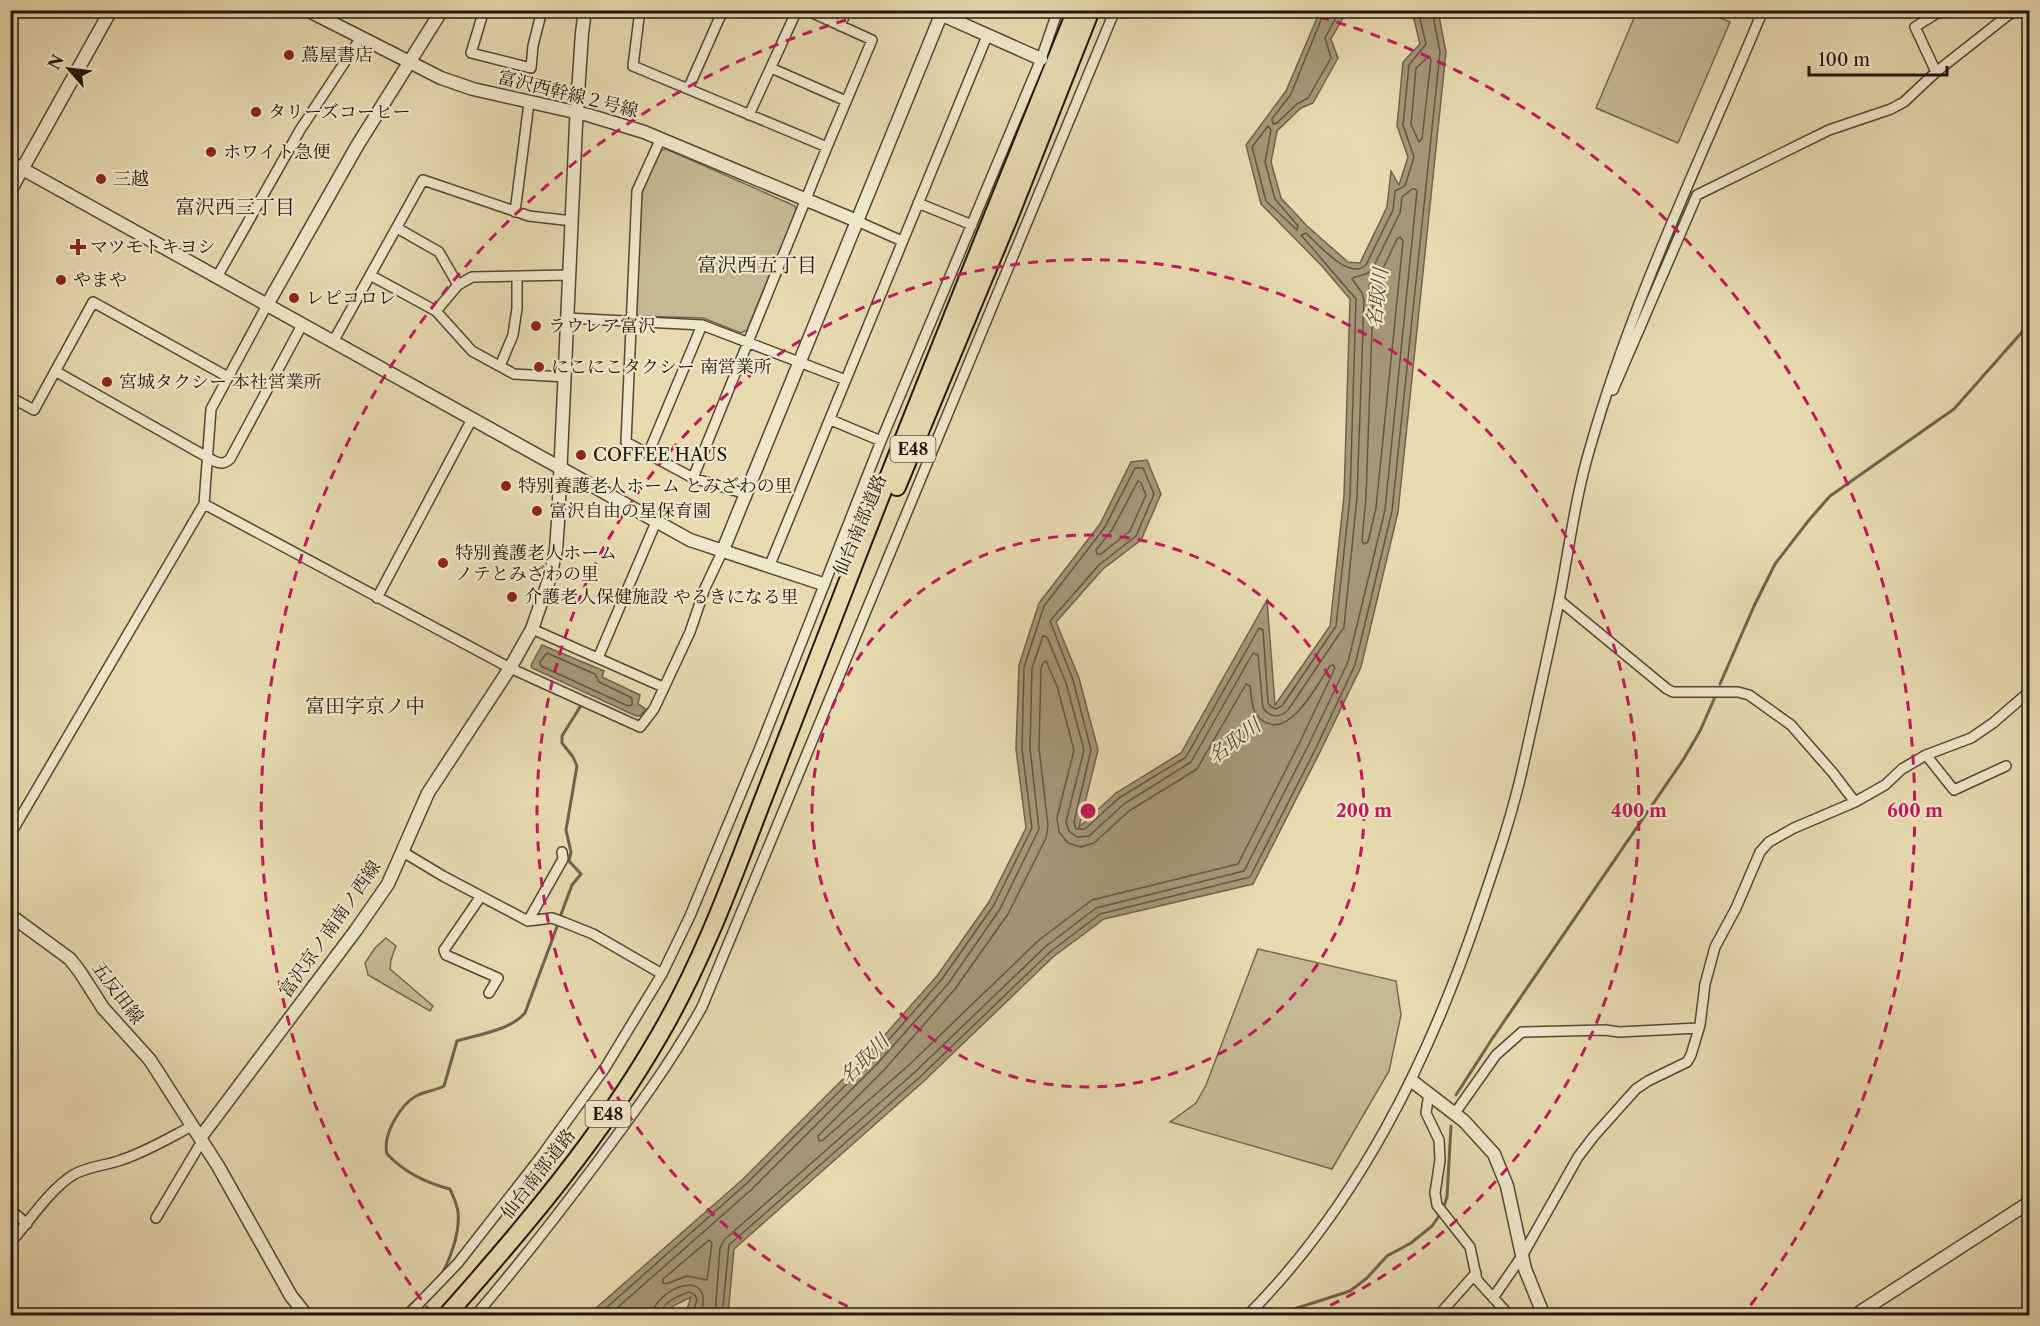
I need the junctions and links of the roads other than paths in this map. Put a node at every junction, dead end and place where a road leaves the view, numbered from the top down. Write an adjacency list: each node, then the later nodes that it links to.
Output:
1 (111, 10): 36 (street)
2 (307, 10): 23 (street, 富沢西幹線２号線)
3 (442, 10): 25 (street)
4 (484, 10): 5 (street)
5 (543, 10)
6 (585, 10): 31 (street, 富沢京ノ南南ノ西線)
7 (640, 10): 28 (street)
8 (723, 10): 28 (street)
9 (797, 10): 26 (street)
10 (806, 10): 21 (street)
11 (847, 10): 21 (street)
12 (1059, 10): 24 (street)
13 (1077, 10): 93 (highway, 仙台南部道路 / E48)
14 (1091, 10): 93 (highway, 仙台南部道路 / E48)
15 (1115, 10): 116 (street)
16 (1763, 10): 66 (street)
17 (1942, 10): 27 (street)
18 (2017, 10): 20 (street)
19 (936, 13): 22 (street); 41 (street)
20 (2004, 13): 27 (street)
21 (840, 26): 29 (street)
22 (987, 36): 24 (street); 39 (street)
23 (360, 39): 25 (street, 富沢西幹線２号線); 48 (street)
24 (1041, 59): 43 (street)
25 (409, 63): 30 (street, 富沢西幹線２号線); 51 (street)
26 (771, 68): 29 (street); 32 (street)
27 (1936, 72): 66 (street)
28 (688, 89): 32 (street)
29 (846, 101): 34 (street)
30 (529, 103): 31 (street, 富沢西幹線２号線); 40 (street)
31 (577, 112): 33 (street, 富沢西幹線２号線); 42 (street, 富沢京ノ南南ノ西線)
32 (749, 115): 34 (street)
33 (661, 138): 38 (street, 富沢西幹線２号線); 54 (street)
34 (827, 147): 38 (street)
35 (10, 162): 36 (street)
36 (23, 169): 37 (street); 48 (street)
37 (10, 191)
38 (806, 199): 41 (street, 富沢西幹線２号線); 58 (street)
39 (918, 203): 43 (street); 45 (street)
40 (515, 212): 42 (street); 44 (street)
41 (857, 221): 45 (street); 59 (street)
42 (572, 222): 47 (street, 富沢京ノ南南ノ西線)
43 (972, 225): 69 (street)
44 (397, 228): 46 (street); 50 (street)
45 (902, 241): 64 (street)
46 (370, 275): 52 (street); 57 (street)
47 (569, 275): 49 (street); 53 (street, 富沢京ノ南南ノ西線)
48 (217, 277): 51 (street)
49 (517, 277): 50 (street); 60 (street)
50 (458, 285): 52 (street)
51 (267, 305): 55 (street); 62 (street)
52 (436, 311): 60 (street)
53 (567, 318): 54 (street); 63 (street, 富沢京ノ南南ノ西線)
54 (630, 320): 56 (street); 70 (street)
55 (302, 325): 57 (street); 71 (street)
56 (702, 325): 58 (street); 70 (street)
57 (333, 342): 67 (street)
58 (748, 342): 59 (street); 73 (street)
59 (799, 362): 64 (street); 74 (street)
60 (500, 366): 63 (street)
61 (55, 371): 62 (street); 65 (street); 71 (street)
62 (228, 377): 71 (street)
63 (565, 377): 72 (street, 富沢京ノ南南ノ西線)
64 (846, 380): 68 (street)
65 (10, 397)
66 (1601, 410): 81 (street)
67 (472, 419): 72 (street); 80 (street)
68 (831, 420): 69 (street); 78 (street)
69 (881, 441): 79 (street)
70 (648, 454): 73 (street)
71 (206, 456): 75 (street)
72 (560, 468): 76 (street); 82 (street, 富沢京ノ南南ノ西線)
73 (693, 477): 74 (street)
74 (746, 494): 77 (street)
75 (204, 504): 80 (street); 90 (street)
76 (656, 522): 77 (street); 83 (street)
77 (723, 550): 78 (street); 85 (street)
78 (769, 567): 79 (street)
79 (824, 584): 97 (street)
80 (377, 598): 84 (street)
81 (1559, 600): 89 (street); 100 (street)
82 (532, 629): 83 (street); 84 (street, 富沢京ノ南南ノ西線)
83 (598, 658): 85 (street)
84 (510, 668): 85 (street); 91 (street, 富沢京ノ南南ノ西線)
85 (663, 687)
86 (2030, 691): 87 (street)
87 (1926, 755): 88 (street); 89 (street)
88 (2006, 766)
89 (1855, 802): 99 (street)
90 (10, 835)
91 (403, 852): 94 (street); 104 (street, 富沢京ノ南南ノ西線)
92 (562, 852): 96 (street)
93 (730, 886): 115 (highway, 仙台南部道路 / E48)
94 (481, 896): 96 (street); 98 (street)
95 (11, 916): 103 (street, 五反田線)
96 (528, 921): 97 (street)
97 (662, 974): 114 (street)
98 (489, 993)
99 (1699, 1028): 102 (street); 110 (street)
100 (1412, 1081): 101 (street); 117 (street)
101 (1429, 1093): 102 (street); 111 (street)
102 (1455, 1113): 110 (street)
103 (192, 1126): 104 (street, 五反田線); 108 (street)
104 (201, 1140): 107 (street); 113 (street, 五反田線)
105 (2030, 1202): 121 (street)
106 (10, 1209): 108 (street)
107 (156, 1218)
108 (27, 1224): 109 (street)
109 (10, 1243)
110 (1522, 1256): 112 (street); 120 (street)
111 (1476, 1273): 112 (street); 118 (street)
112 (1494, 1298): 119 (street)
113 (307, 1316)
114 (407, 1316)
115 (446, 1316)
116 (475, 1316)
117 (1246, 1316)
118 (1438, 1316)
119 (1510, 1316)
120 (1544, 1316)
121 (1854, 1316)

